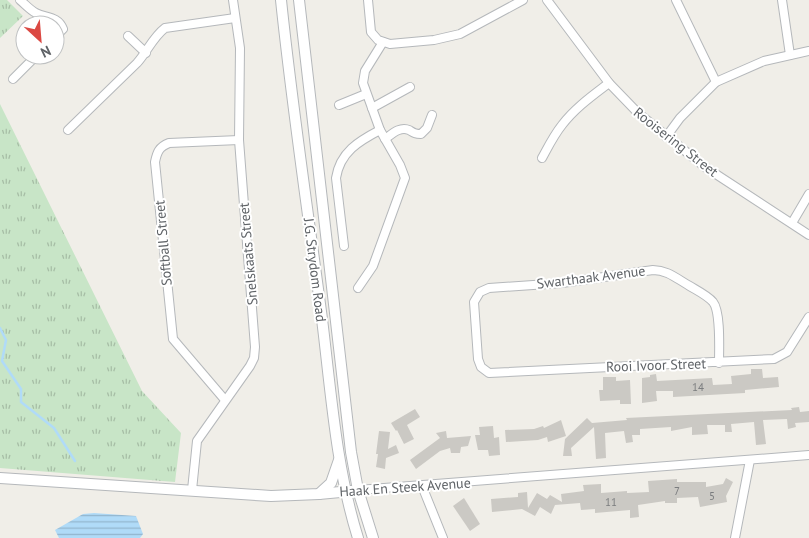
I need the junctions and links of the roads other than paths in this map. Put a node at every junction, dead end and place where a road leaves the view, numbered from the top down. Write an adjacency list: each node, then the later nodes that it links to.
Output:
1 (20, 0): 10 (street)
2 (233, 0): 11 (street, Snelskaats Street)
3 (281, 0): 41 (street, J.G. Strydom Road)
4 (299, 0): 47 (street, J.G. Strydom Road)
5 (368, 0): 13 (street)
6 (523, 0): 13 (street)
7 (547, 0): 20 (street, Rooisering Street)
8 (676, 0): 19 (street)
9 (782, 0): 16 (street)
10 (48, 15)
11 (235, 18): 15 (street); 30 (street, Snelskaats Street)
12 (128, 36): 15 (street)
13 (383, 42): 22 (street)
14 (809, 51): 16 (street)
15 (146, 54): 26 (street)
16 (790, 55): 19 (street)
17 (27, 65): 18 (street)
18 (13, 78)
19 (716, 82): 28 (street)
20 (609, 83): 28 (street, Rooisering Street); 31 (street)
21 (410, 87): 24 (street)
22 (366, 94): 23 (street); 24 (street)
23 (339, 104)
24 (372, 108): 27 (street)
25 (432, 116): 29 (street)
26 (68, 130)
27 (380, 130): 29 (street); 35 (street)
28 (666, 137): 33 (street, Rooisering Street)
29 (385, 139): 36 (street)
30 (238, 140): 40 (street, Snelskaats Street); 40 (street, Softball Street)
31 (542, 158)
32 (809, 194): 33 (street)
33 (792, 223): 34 (street, Rooisering Street)
34 (809, 235)
35 (344, 246)
36 (358, 288)
37 (809, 317): 38 (street, Rooi Ivoor Street)
38 (719, 363): 39 (street, Rooi Ivoor Street); 39 (street, Swarthaak Avenue)
39 (484, 370)
40 (225, 400): 46 (street, Snelskaats Street)
41 (340, 454): 48 (street, J.G. Strydom Road); 49 (street)
42 (809, 455): 43 (street, Haak En Steek Avenue)
43 (750, 460): 45 (street, Haak En Steek Avenue); 53 (street)
44 (0, 478): 46 (street, Haak En Steek Avenue)
45 (422, 486): 47 (street, Haak En Steek Avenue); 52 (street)
46 (192, 490): 49 (street, Haak En Steek Avenue)
47 (358, 490): 48 (street, Haak En Steek Avenue); 51 (street, J.G. Strydom Road)
48 (346, 491): 49 (street, Haak En Steek Avenue); 50 (street, J.G. Strydom Road)
49 (319, 494)
50 (358, 538)
51 (373, 538)
52 (442, 538)
53 (735, 538)

